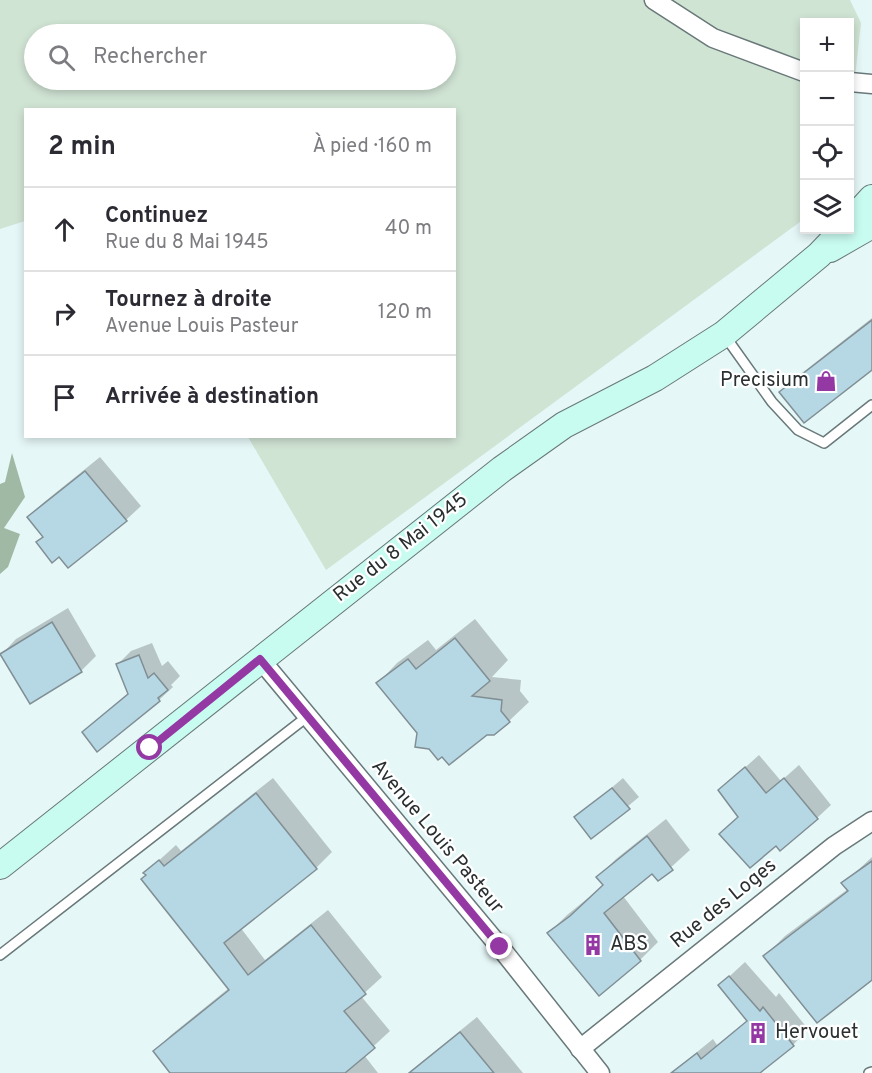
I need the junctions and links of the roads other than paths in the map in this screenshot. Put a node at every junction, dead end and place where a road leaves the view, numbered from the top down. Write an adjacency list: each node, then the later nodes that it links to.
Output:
1 (654, 0): 2 (street)
2 (800, 71)
3 (854, 82): 4 (street)
4 (872, 84)
5 (872, 198): 6 (main road)
6 (854, 217)
7 (872, 225): 9 (main road)
8 (839, 234): 9 (main road)
9 (819, 255): 10 (main road, Rue du 8 Mai 1945)
10 (724, 334): 11 (lane); 12 (main road, Rue du 8 Mai 1945)
11 (872, 405)
12 (260, 659): 13 (street, Avenue Louis Pasteur); 15 (main road, Rue du 8 Mai 1945)
13 (308, 716): 16 (lane); 17 (street, Avenue Louis Pasteur)
14 (872, 821): 17 (street, Rue des Loges)
15 (0, 866)
16 (0, 955)
17 (580, 1049): 18 (street, Avenue Louis Pasteur)
18 (600, 1073)

